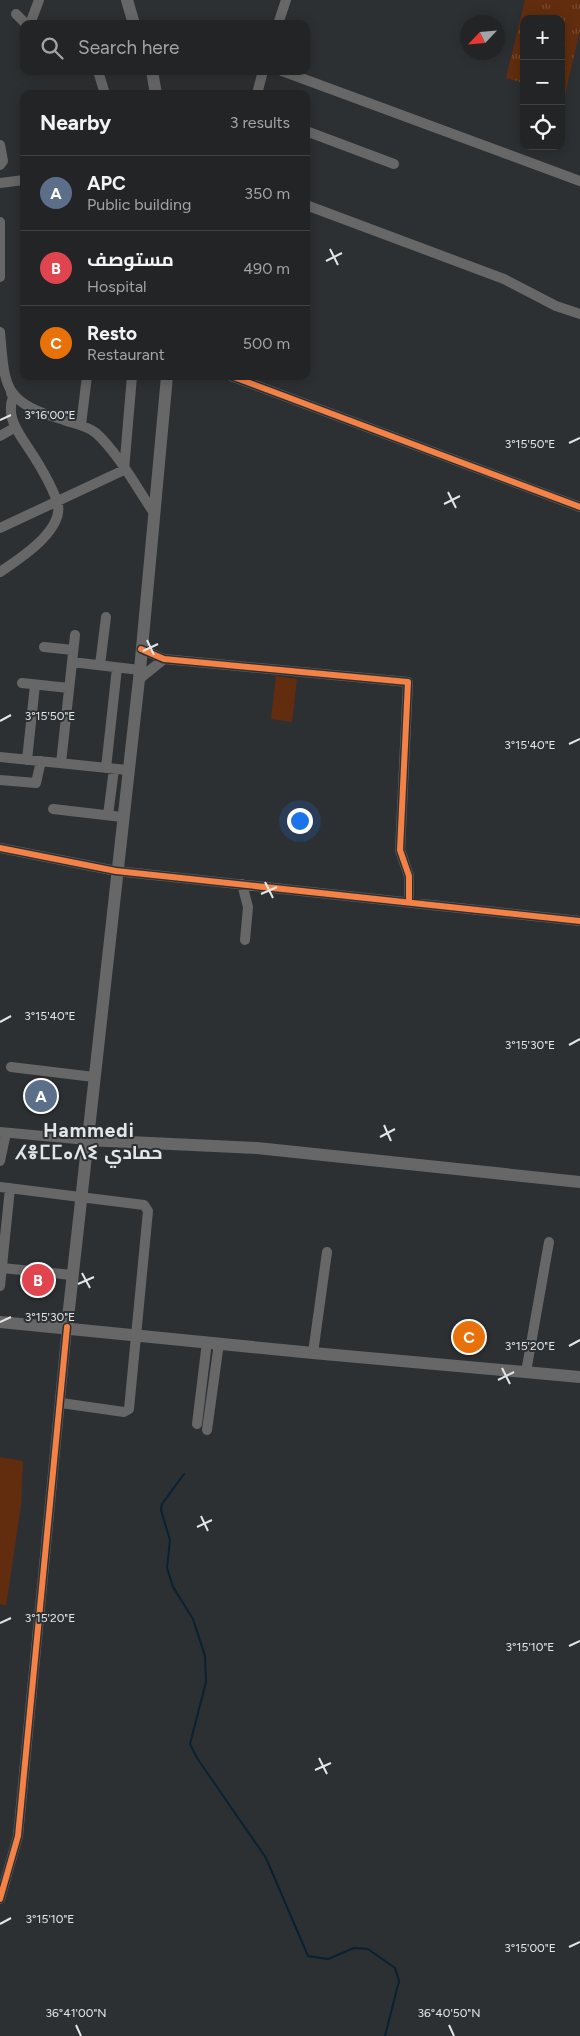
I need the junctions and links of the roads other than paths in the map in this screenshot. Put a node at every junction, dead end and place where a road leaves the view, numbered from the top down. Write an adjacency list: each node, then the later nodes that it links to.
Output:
1 (39, 0): 6 (street)
2 (127, 0): 7 (main road)
3 (286, 0): 8 (street)
4 (16, 14): 5 (street)
5 (22, 20)
6 (32, 20)
7 (132, 20)
8 (279, 20)
9 (99, 75): 13 (street)
10 (153, 75): 14 (main road)
11 (263, 75): 15 (street)
12 (293, 75): 21 (street)
13 (105, 90)
14 (155, 90)
15 (258, 90)
16 (310, 132): 18 (street)
17 (0, 145): 19 (street)
18 (394, 164)
19 (0, 165)
20 (20, 180): 22 (street)
21 (580, 181)
22 (0, 183)
23 (310, 206): 26 (street)
24 (0, 222): 25 (street)
25 (0, 277)
26 (580, 314)
27 (0, 332): 32 (street)
28 (87, 380): 33 (street)
29 (132, 380): 36 (street)
30 (167, 380): 39 (main road)
31 (242, 380): 38 (street)
32 (11, 393): 33 (street); 34 (street)
33 (81, 425): 36 (street)
34 (14, 428): 35 (street); 37 (street)
35 (0, 436)
36 (124, 470): 37 (street); 39 (street)
37 (58, 502): 40 (street); 41 (street)
38 (580, 507)
39 (154, 513): 45 (main road)
40 (0, 528)
41 (0, 572)
42 (106, 617): 49 (street)
43 (75, 635): 46 (street)
44 (44, 648): 46 (street)
45 (141, 649): 47 (street); 51 (main road)
46 (73, 650): 48 (street)
47 (164, 658): 51 (street); 67 (street)
48 (72, 662): 49 (street); 54 (street)
49 (100, 665): 50 (street)
50 (117, 668): 51 (street); 59 (street)
51 (139, 675): 59 (main road)
52 (22, 683): 53 (street)
53 (35, 685): 54 (street); 56 (street)
54 (69, 688): 58 (street)
55 (0, 757): 56 (street)
56 (27, 760): 57 (street)
57 (42, 761): 58 (street); 60 (street)
58 (61, 763): 59 (street)
59 (116, 769): 62 (street); 63 (main road)
60 (0, 780)
61 (53, 809): 62 (street)
62 (108, 815): 63 (street)
63 (122, 817): 65 (main road)
64 (0, 848): 65 (street)
65 (116, 871): 66 (street); 71 (main road)
66 (242, 884): 67 (street); 69 (street)
67 (409, 902): 68 (street)
68 (580, 921)
69 (246, 940)
70 (11, 1067): 71 (street)
71 (94, 1077): 73 (main road)
72 (3, 1133): 73 (street); 74 (street)
73 (87, 1140): 75 (main road); 77 (main road)
74 (0, 1161)
75 (580, 1182)
76 (5, 1187): 77 (street); 80 (street)
77 (81, 1198): 81 (main road); 85 (street)
78 (549, 1242): 88 (street)
79 (328, 1252): 87 (street)
80 (2, 1268): 81 (street); 82 (street)
81 (72, 1275): 84 (main road)
82 (0, 1286)
83 (0, 1322): 84 (main road)
84 (67, 1328): 85 (main road); 90 (street)
85 (138, 1335): 86 (main road); 90 (street)
86 (213, 1343): 87 (main road); 91 (street); 92 (street)
87 (313, 1353): 88 (main road)
88 (526, 1372): 89 (main road)
89 (580, 1377)
90 (61, 1403): 93 (street)
91 (197, 1424)
92 (207, 1430)
93 (0, 1899)

